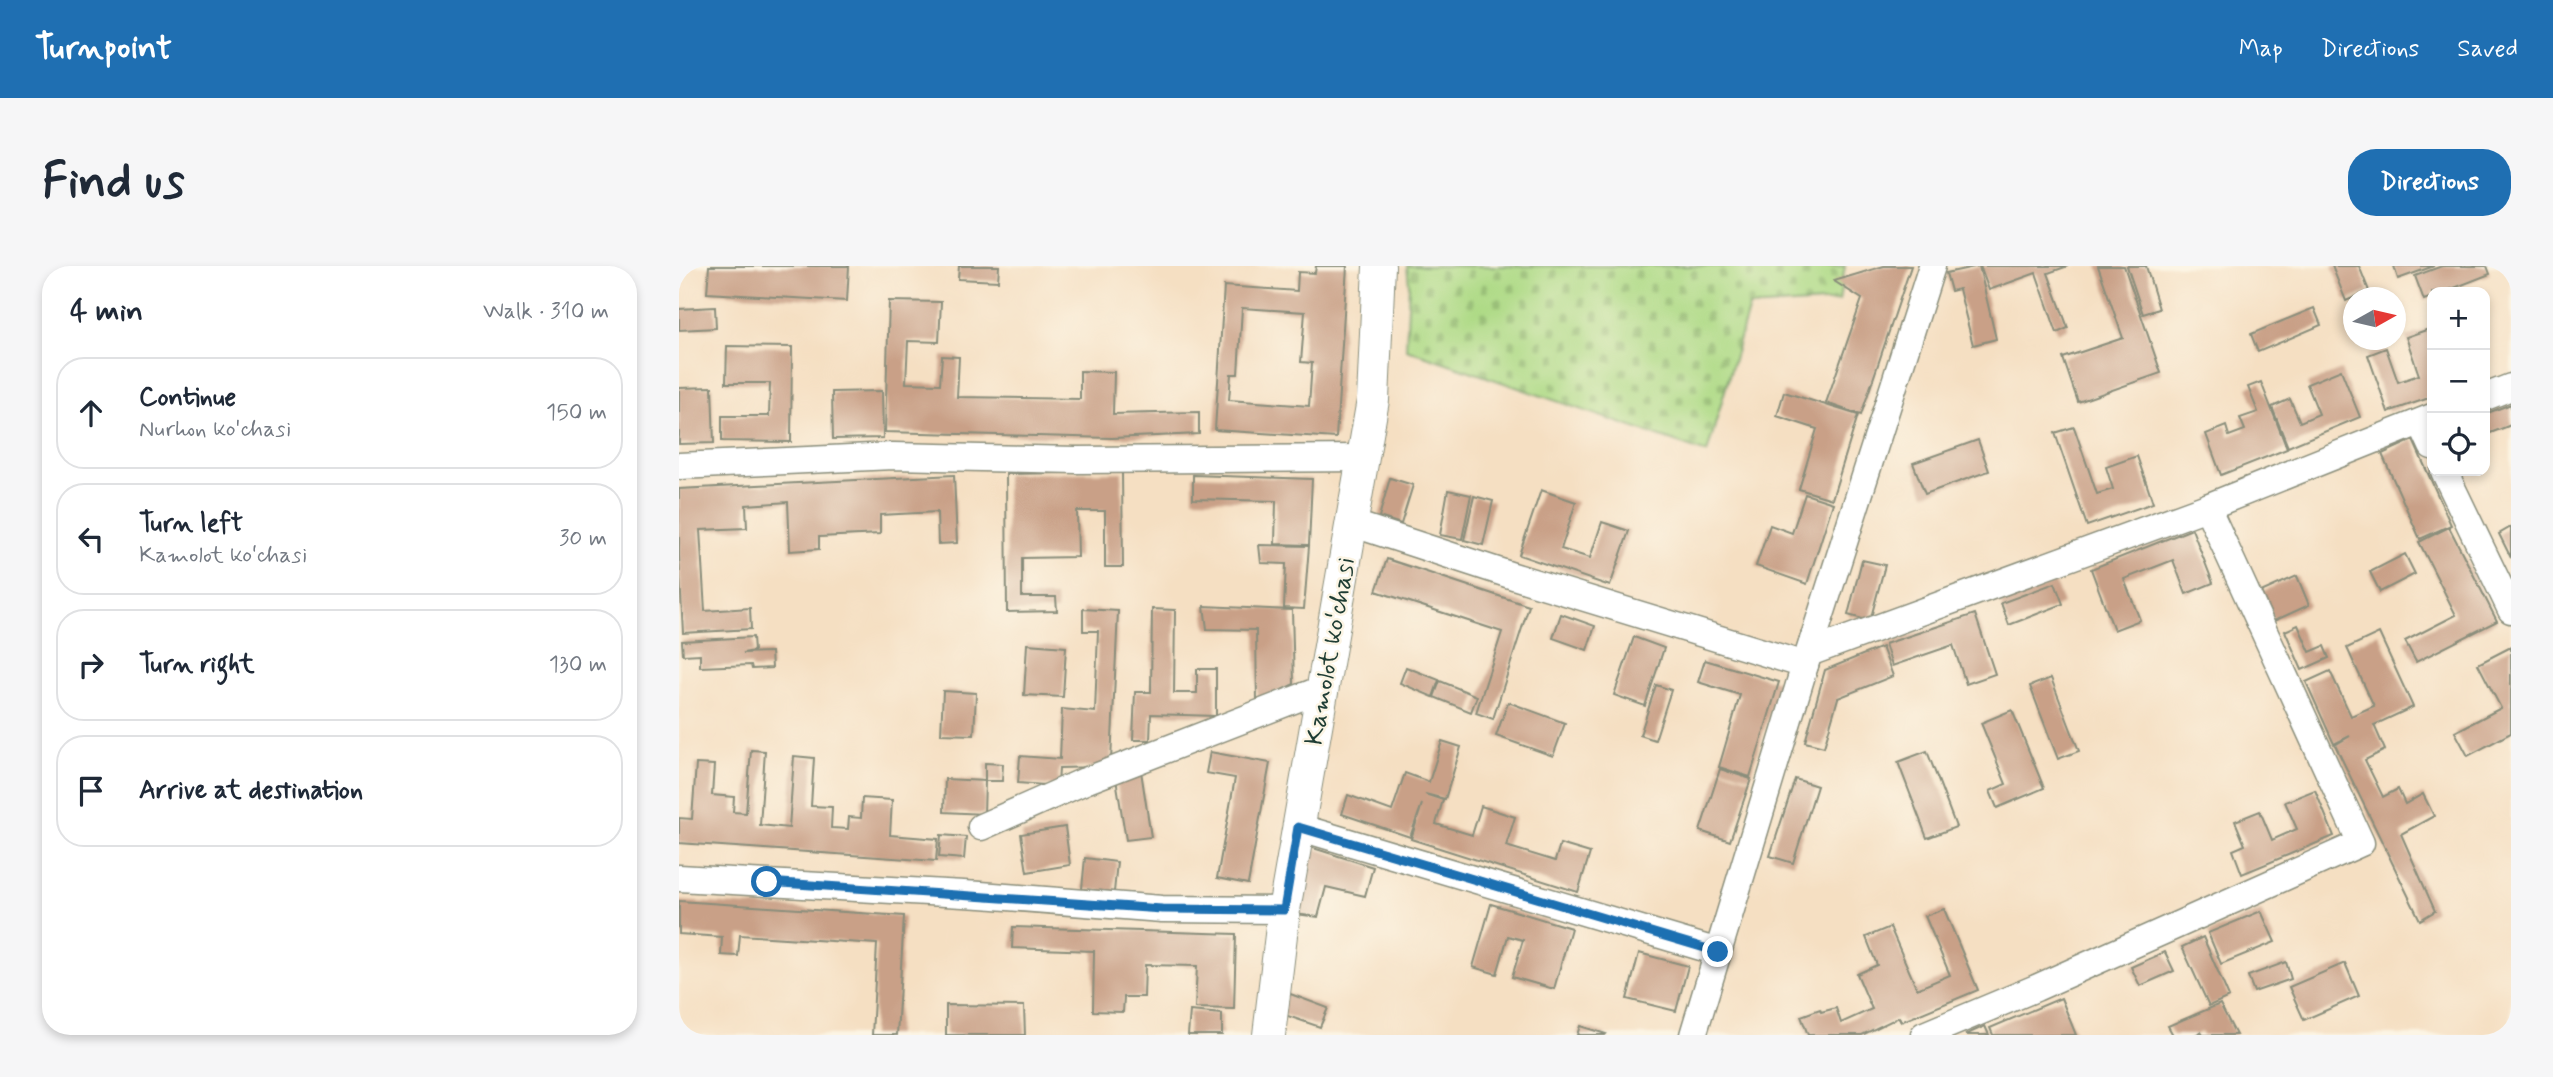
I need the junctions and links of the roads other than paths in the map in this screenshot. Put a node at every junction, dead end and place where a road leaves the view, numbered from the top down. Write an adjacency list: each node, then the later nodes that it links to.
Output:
1 (1378, 266): 6 (street, Kamolot koʻchasi)
2 (1932, 266): 12 (street)
3 (2511, 387): 4 (street)
4 (2490, 395)
5 (2426, 419): 9 (street)
6 (1363, 458): 7 (street); 10 (street, Kamolot koʻchasi)
7 (679, 466)
8 (2446, 476): 11 (street)
9 (2207, 507): 12 (street); 21 (street)
10 (1352, 523): 12 (street); 13 (street, Kamolot koʻchasi)
11 (2511, 610)
12 (1807, 659): 18 (street)
13 (1322, 689): 14 (street); 15 (street, Kamolot koʻchasi)
14 (981, 827)
15 (1298, 827): 17 (street, Kamolot koʻchasi); 18 (street)
16 (679, 878): 17 (street)
17 (1284, 910): 19 (street, Kamolot koʻchasi)
18 (1718, 952): 20 (street)
19 (1269, 1035)
20 (1693, 1035)
21 (1924, 1035)

